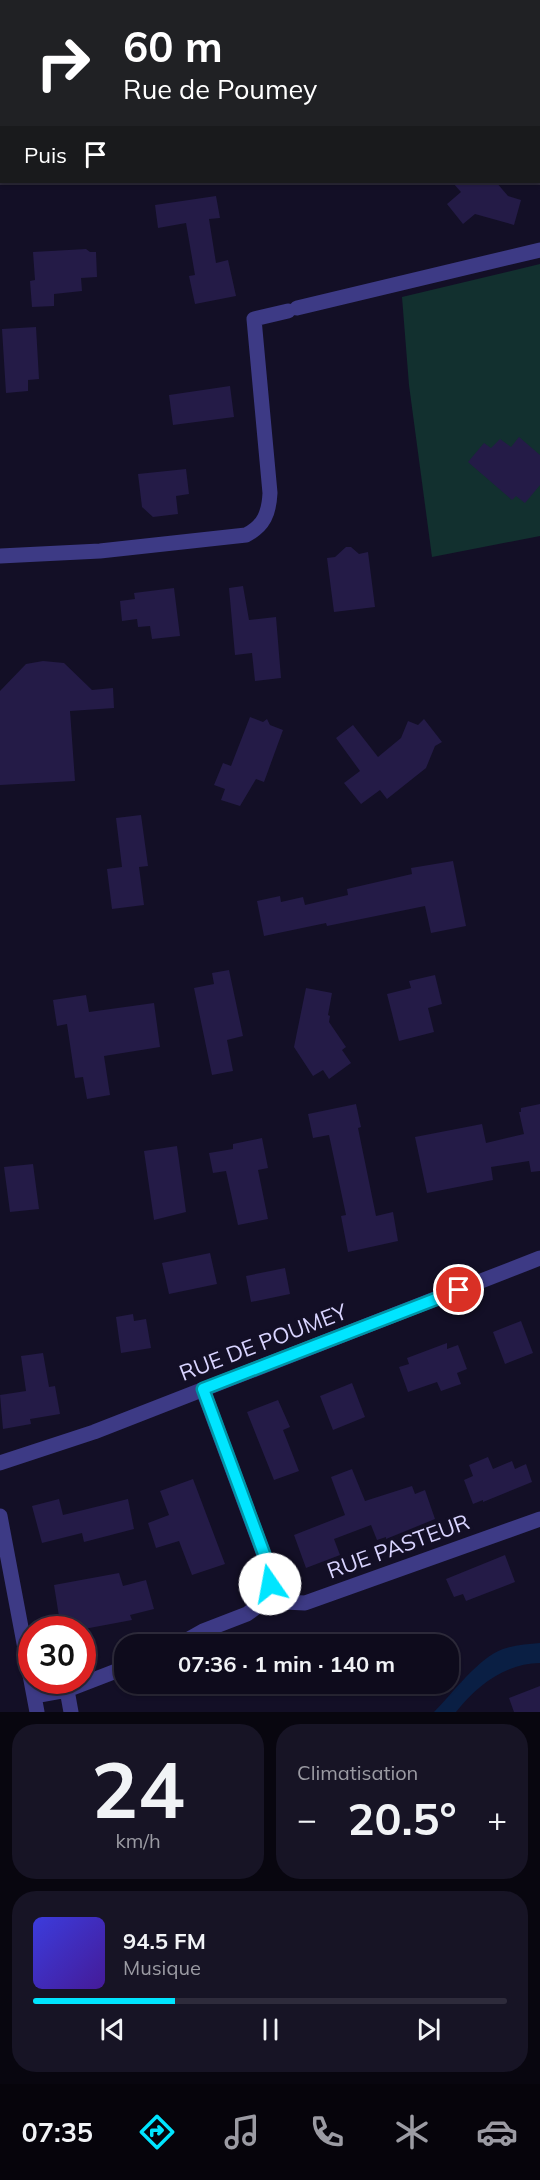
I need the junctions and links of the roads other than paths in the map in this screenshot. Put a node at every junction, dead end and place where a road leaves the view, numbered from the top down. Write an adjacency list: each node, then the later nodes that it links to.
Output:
1 (540, 250): 2 (street)
2 (0, 556)
3 (540, 1258): 4 (street, RUE DE POUMEY)
4 (203, 1389): 5 (street, RUE DE POUMEY); 8 (street)
5 (0, 1463)
6 (0, 1516): 14 (street)
7 (540, 1519): 8 (street, RUE PASTEUR)
8 (270, 1597): 9 (street)
9 (198, 1634)
10 (114, 1672): 11 (street)
11 (96, 1679)
12 (45, 1694): 14 (street)
13 (68, 1694): 16 (street)
14 (34, 1696): 15 (street)
15 (37, 1712)
16 (71, 1712)

